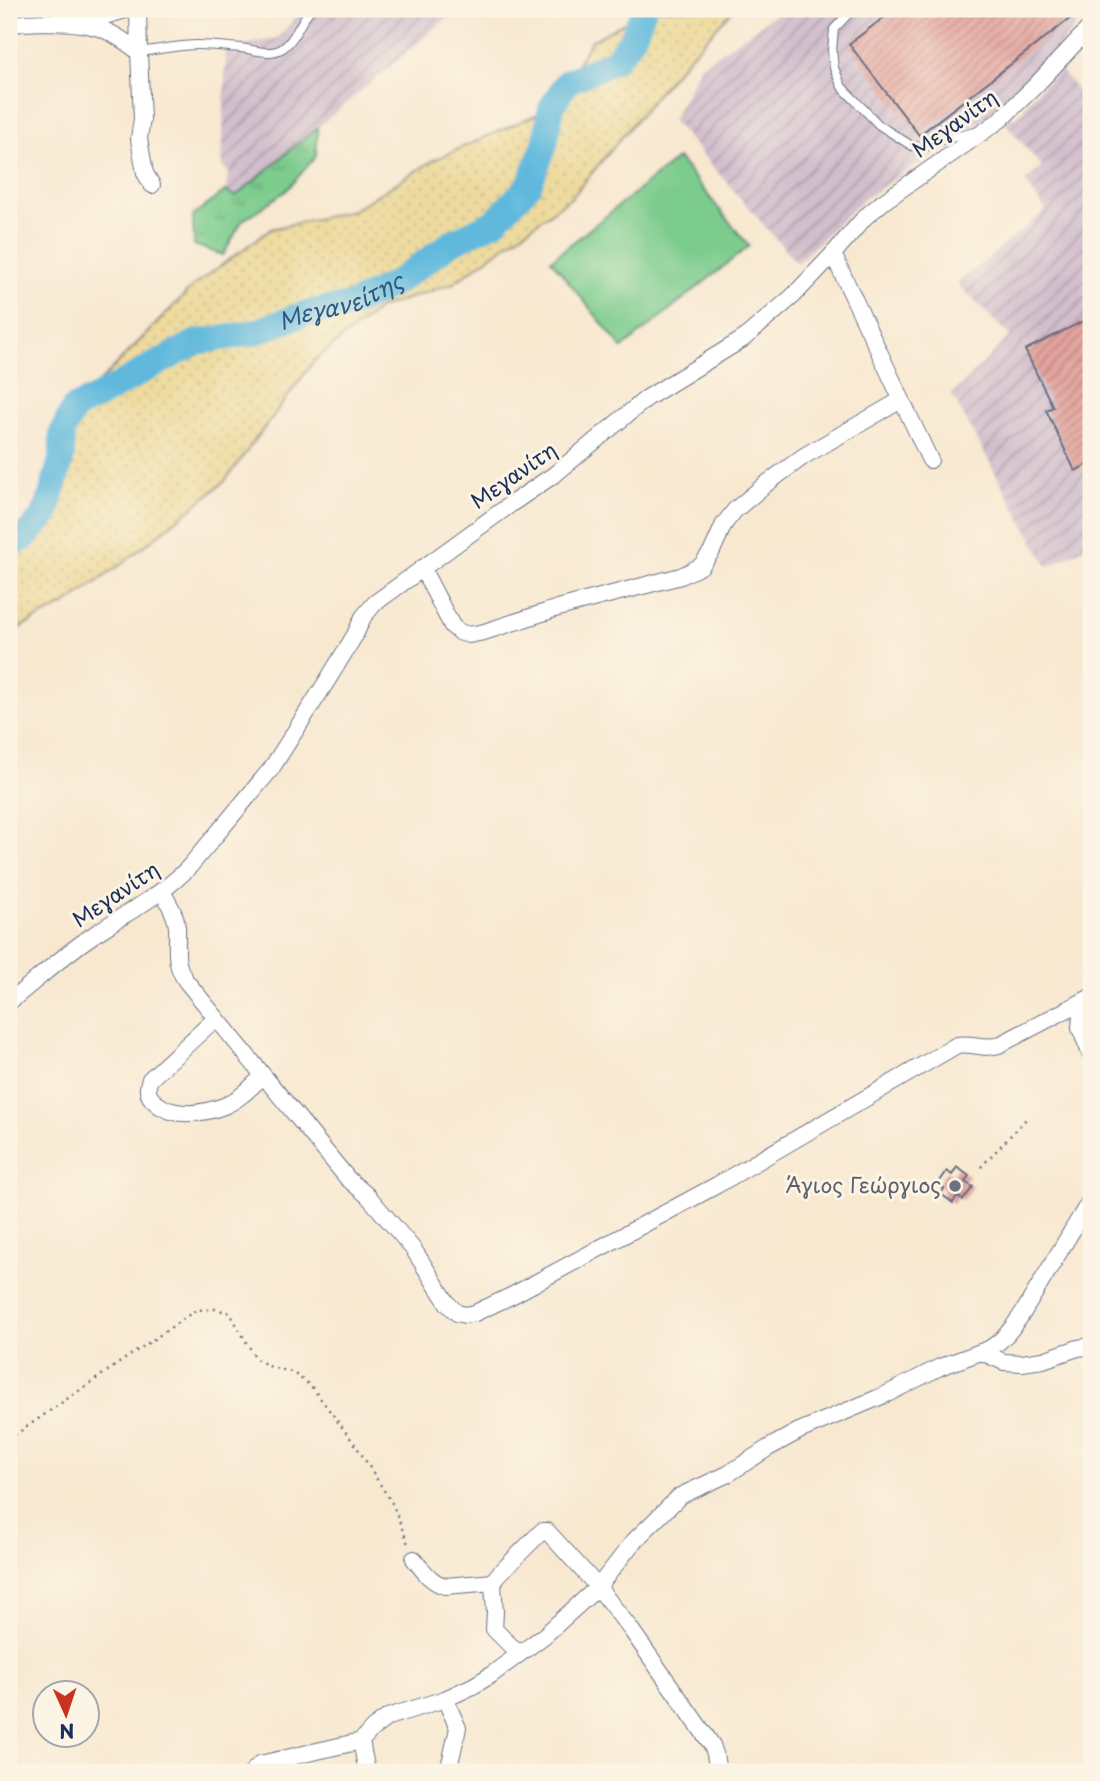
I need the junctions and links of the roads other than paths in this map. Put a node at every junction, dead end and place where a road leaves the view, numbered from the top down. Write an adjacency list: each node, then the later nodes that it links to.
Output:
1 (129, 9): 5 (street)
2 (138, 9): 8 (street)
3 (312, 9): 8 (lane)
4 (853, 9): 9 (lane)
5 (80, 23): 6 (street); 8 (street)
6 (9, 25)
7 (1091, 26): 9 (street, Μεγανίτη)
8 (139, 52): 10 (street)
9 (988, 130): 11 (street, Μεγανίτη)
10 (152, 185)
11 (833, 254): 12 (street); 14 (street, Μεγανίτη)
12 (901, 400): 13 (street); 14 (street)
13 (930, 460)
14 (422, 568): 15 (street, Μεγανίτη)
15 (162, 891): 17 (street, Μεγανίτη); 18 (street)
16 (1087, 1000): 19 (street); 20 (street)
17 (9, 1002)
18 (216, 1018): 20 (street); 20 (street)
19 (1091, 1055)
20 (263, 1076)
21 (1091, 1199): 23 (street)
22 (1091, 1346): 23 (street)
23 (981, 1352): 26 (street)
24 (414, 1559): 25 (street)
25 (494, 1582): 26 (street); 27 (street)
26 (598, 1587): 27 (street); 33 (street)
27 (519, 1654): 28 (street)
28 (445, 1699): 29 (street); 32 (street)
29 (361, 1741): 30 (street); 31 (street)
30 (252, 1772)
31 (367, 1772)
32 (448, 1772)
33 (718, 1772)

